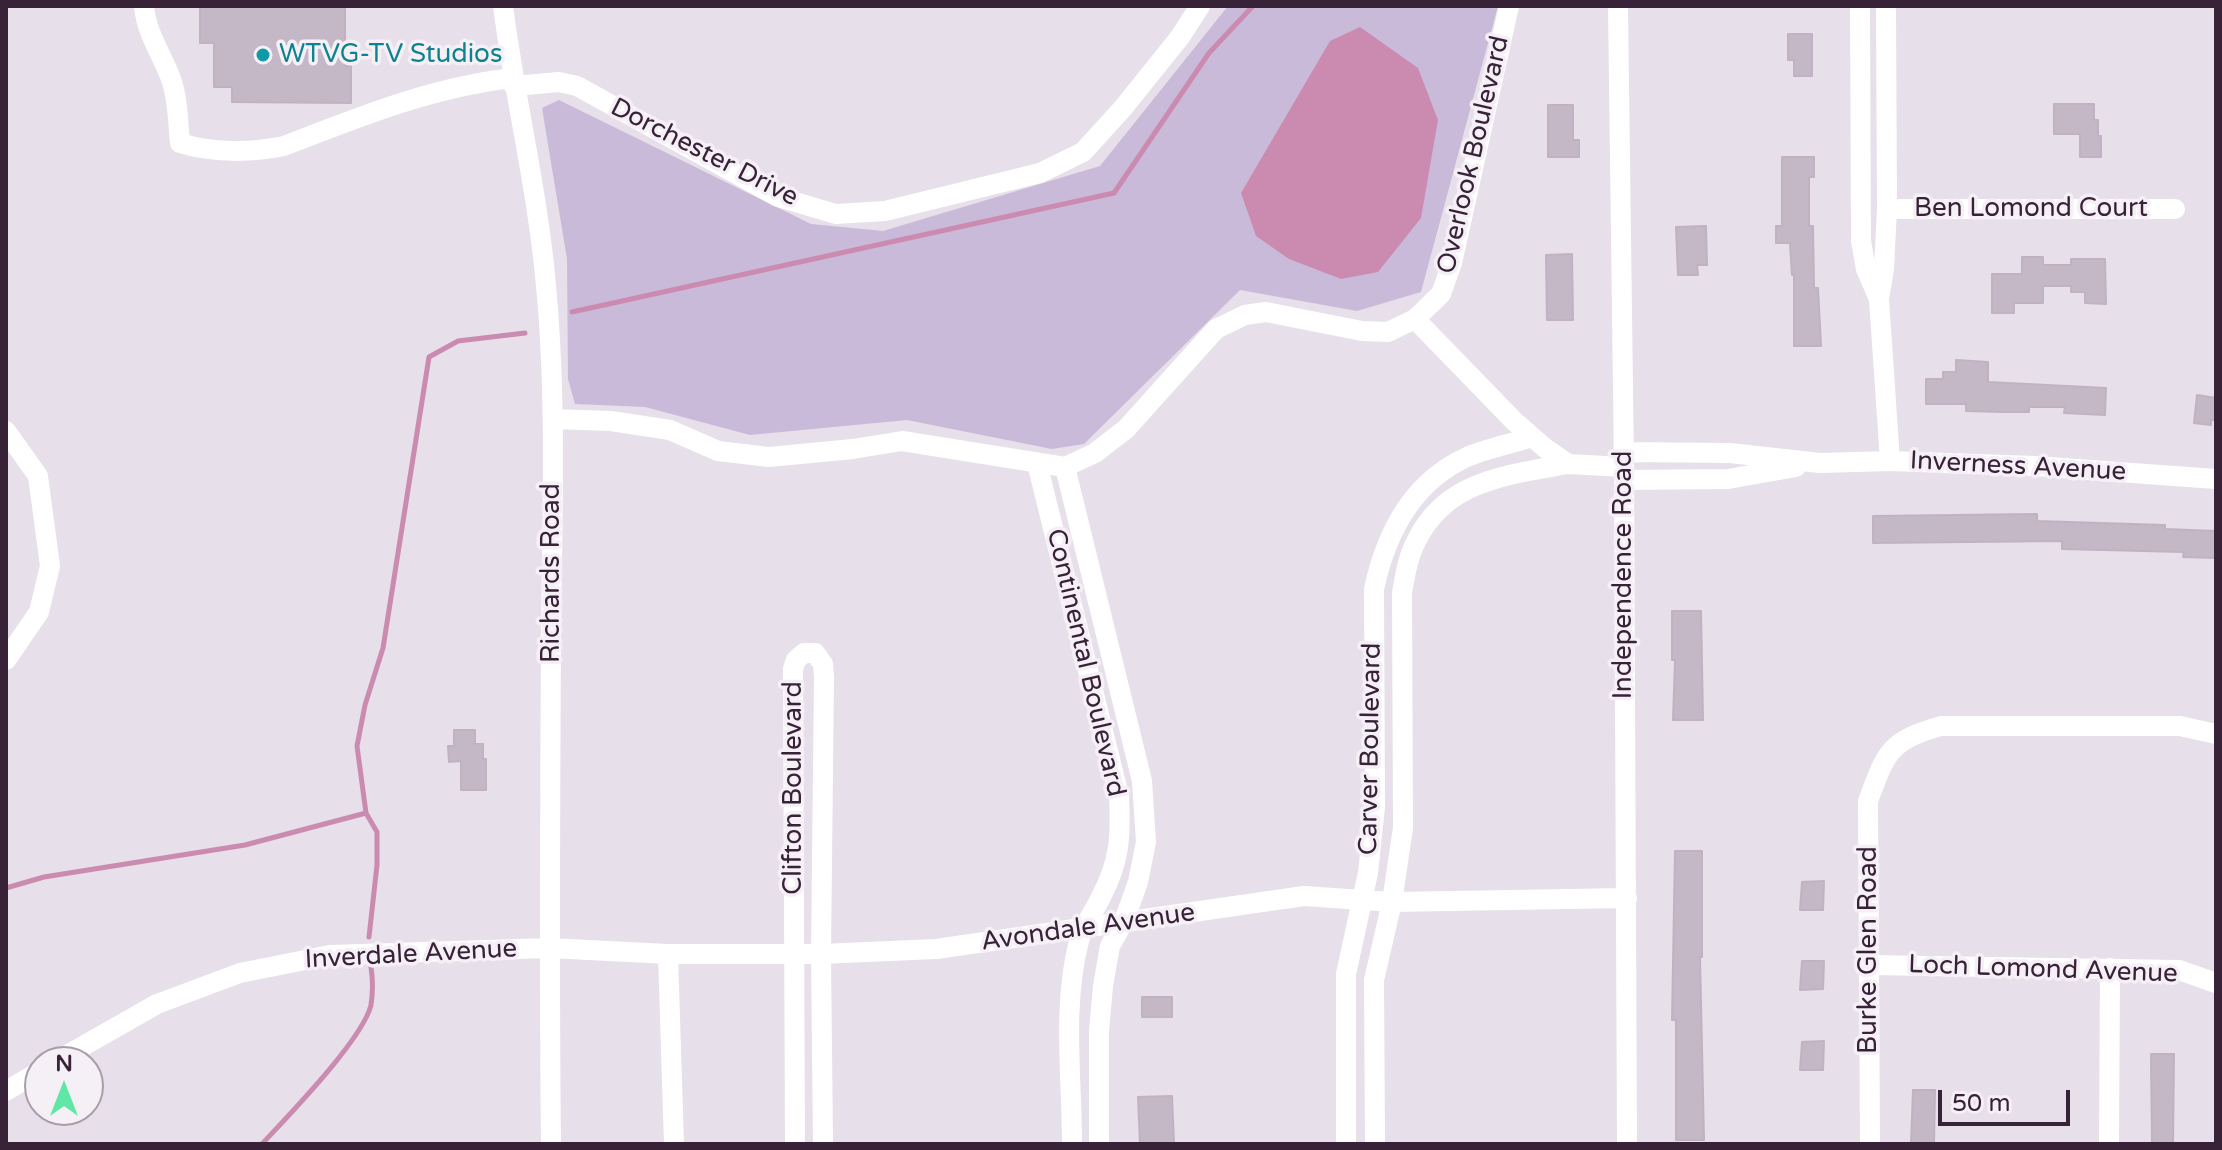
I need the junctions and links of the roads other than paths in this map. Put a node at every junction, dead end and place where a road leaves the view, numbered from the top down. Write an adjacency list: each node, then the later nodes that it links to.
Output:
1 (144, 6): 8 (street, Dorchester Drive)
2 (503, 6): 8 (street, Richards Road)
3 (1200, 6): 8 (street, Dorchester Drive)
4 (1509, 6): 15 (street, Overlook Boulevard)
5 (1618, 6): 22 (street, Independence Road)
6 (1860, 6): 9 (street)
7 (1886, 6): 10 (street)
8 (513, 82): 16 (street, Richards Road)
9 (1861, 192): 10 (street, Ben Lomond Court); 12 (street)
10 (1887, 200): 11 (street, Ben Lomond Court); 13 (street)
11 (2175, 209)
12 (1861, 231): 13 (street); 14 (street)
13 (1886, 231): 14 (street)
14 (1879, 299): 19 (street)
15 (1415, 319): 18 (street); 23 (street, Overlook Boulevard)
16 (553, 419): 20 (street); 32 (street, Richards Road)
17 (6, 431): 25 (street)
18 (1532, 437): 21 (street); 28 (street, Carver Boulevard)
19 (1890, 461): 22 (street, Inverness Avenue); 24 (street, Inverness Avenue)
20 (1037, 463): 23 (street); 31 (street, Continental Boulevard)
21 (1568, 464): 22 (street, Inverness Avenue); 29 (street, Carver Boulevard)
22 (1624, 466): 27 (street, Independence Road)
23 (1065, 467): 30 (street, Continental Boulevard)
24 (2216, 479)
25 (6, 660)
26 (2216, 734): 36 (street, Burke Glen Road)
27 (1627, 898): 29 (street, Avondale Avenue); 50 (street, Independence Road)
28 (1361, 900): 29 (street, Avondale Avenue); 30 (street, Avondale Avenue); 48 (street, Carver Boulevard)
29 (1392, 902): 49 (street, Carver Boulevard)
30 (1124, 921): 31 (street, Avondale Avenue); 47 (street, Continental Boulevard)
31 (1085, 927): 34 (street, Avondale Avenue); 46 (street, Continental Boulevard)
32 (549, 948): 33 (street, Avondale Avenue); 39 (street, Inverdale Avenue); 42 (street, Richards Road)
33 (668, 954): 35 (street, Avondale Avenue); 43 (street)
34 (821, 954): 35 (street, Avondale Avenue); 35 (street, Clifton Boulevard); 45 (street, Clifton Boulevard)
35 (795, 955): 44 (street, Clifton Boulevard)
36 (1869, 965): 37 (street, Loch Lomond Avenue); 51 (street, Burke Glen Road)
37 (2110, 968): 38 (street, Loch Lomond Avenue); 52 (street)
38 (2216, 983)
39 (83, 1046)
40 (24, 1080): 41 (street)
41 (6, 1091)
42 (551, 1144)
43 (674, 1144)
44 (795, 1144)
45 (823, 1144)
46 (1072, 1144)
47 (1099, 1144)
48 (1346, 1144)
49 (1375, 1144)
50 (1627, 1144)
51 (1870, 1144)
52 (2109, 1144)

